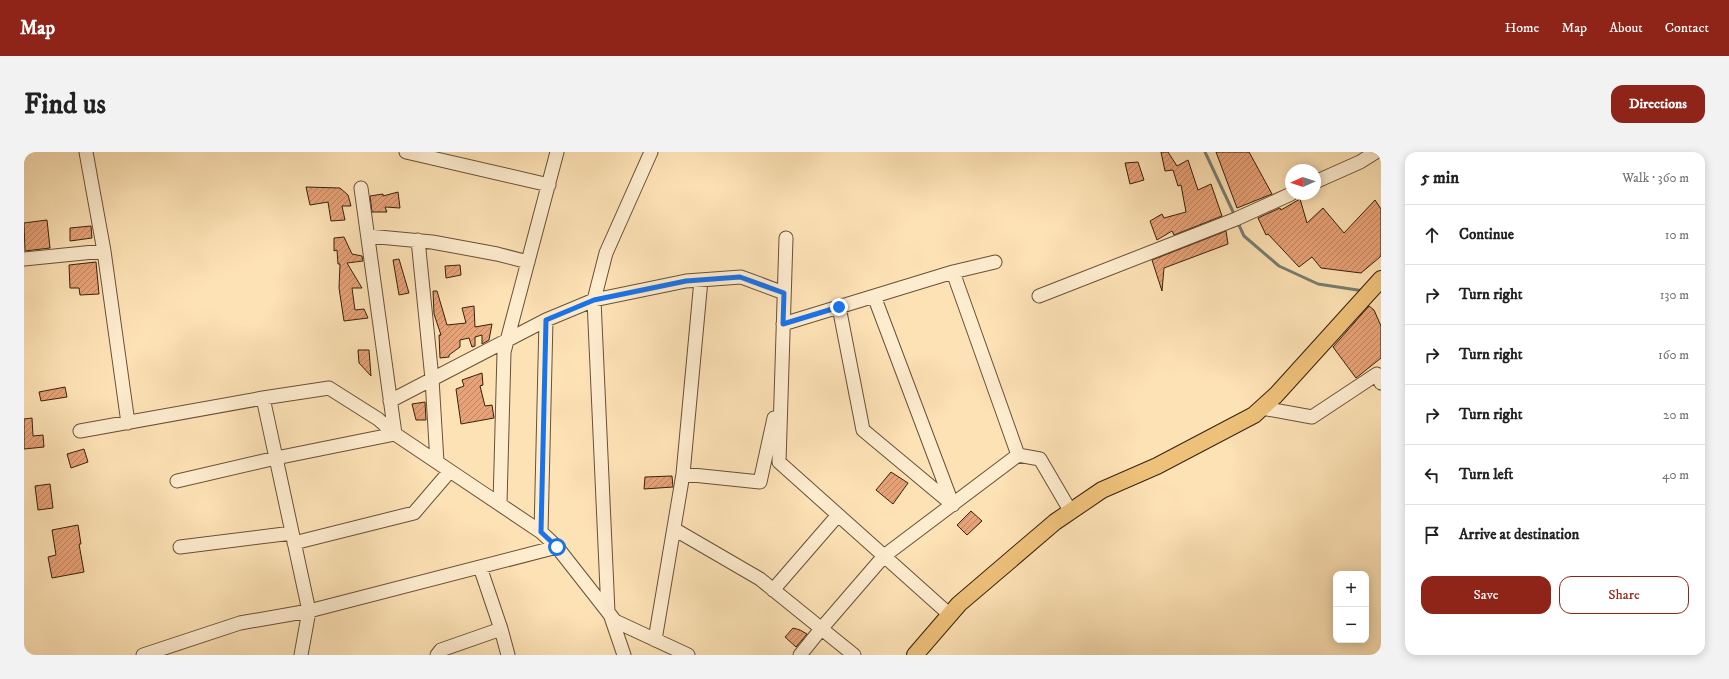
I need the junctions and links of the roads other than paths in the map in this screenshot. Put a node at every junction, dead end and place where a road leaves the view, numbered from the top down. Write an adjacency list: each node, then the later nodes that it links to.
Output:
1 (86, 152): 13 (street)
2 (406, 152): 7 (street)
3 (557, 152): 7 (street)
4 (651, 152): 23 (street)
5 (1376, 152): 6 (street)
6 (1321, 179)
7 (549, 185): 15 (street)
8 (361, 188): 10 (street)
9 (1285, 197): 22 (street)
10 (368, 236): 12 (street); 32 (street)
11 (786, 238): 20 (street)
12 (418, 240): 15 (street); 28 (street)
13 (104, 251): 14 (street); 34 (street)
14 (24, 259)
15 (528, 262): 27 (street)
16 (995, 262): 17 (street)
17 (953, 272): 21 (street); 37 (street)
18 (1381, 279): 33 (main road)
19 (701, 280): 20 (street); 23 (street); 41 (street)
20 (784, 293): 26 (street)
21 (874, 296): 24 (street); 44 (street)
22 (1039, 296)
23 (594, 300): 25 (street); 56 (street)
24 (839, 307): 26 (street); 44 (street)
25 (546, 320): 27 (street); 48 (street)
26 (783, 324): 30 (street)
27 (508, 340): 28 (street); 43 (street)
28 (432, 379): 32 (street); 39 (street)
29 (1381, 383): 33 (street)
30 (781, 388): 41 (street); 46 (street)
31 (263, 398): 34 (street); 36 (street); 38 (street)
32 (390, 401): 36 (street)
33 (1262, 408): 45 (main road)
34 (128, 422): 35 (street)
35 (80, 431)
36 (395, 434): 38 (street); 39 (street)
37 (1018, 455): 44 (street); 45 (street)
38 (276, 458): 42 (street); 49 (street)
39 (437, 462): 40 (street)
40 (450, 471): 43 (street); 49 (street)
41 (683, 474): 47 (street)
42 (177, 481)
43 (500, 504): 48 (street)
44 (953, 505): 52 (street)
45 (1071, 512): 57 (main road)
46 (838, 515): 52 (street); 54 (street)
47 (674, 529): 54 (street); 60 (street)
48 (541, 532): 51 (street)
49 (293, 538): 50 (street); 55 (street)
50 (180, 547)
51 (557, 547): 53 (street); 56 (street)
52 (884, 556): 57 (street); 58 (street)
53 (480, 567): 55 (street); 59 (street)
54 (773, 590): 58 (street)
55 (308, 611): 61 (street); 62 (street)
56 (610, 614): 60 (street); 65 (street)
57 (950, 615): 69 (main road)
58 (821, 628): 67 (street); 68 (street)
59 (501, 629): 63 (street); 64 (street)
60 (655, 640): 66 (street)
61 (144, 655)
62 (301, 655)
63 (437, 655)
64 (508, 655)
65 (624, 655)
66 (688, 655)
67 (800, 655)
68 (854, 655)
69 (915, 655)

